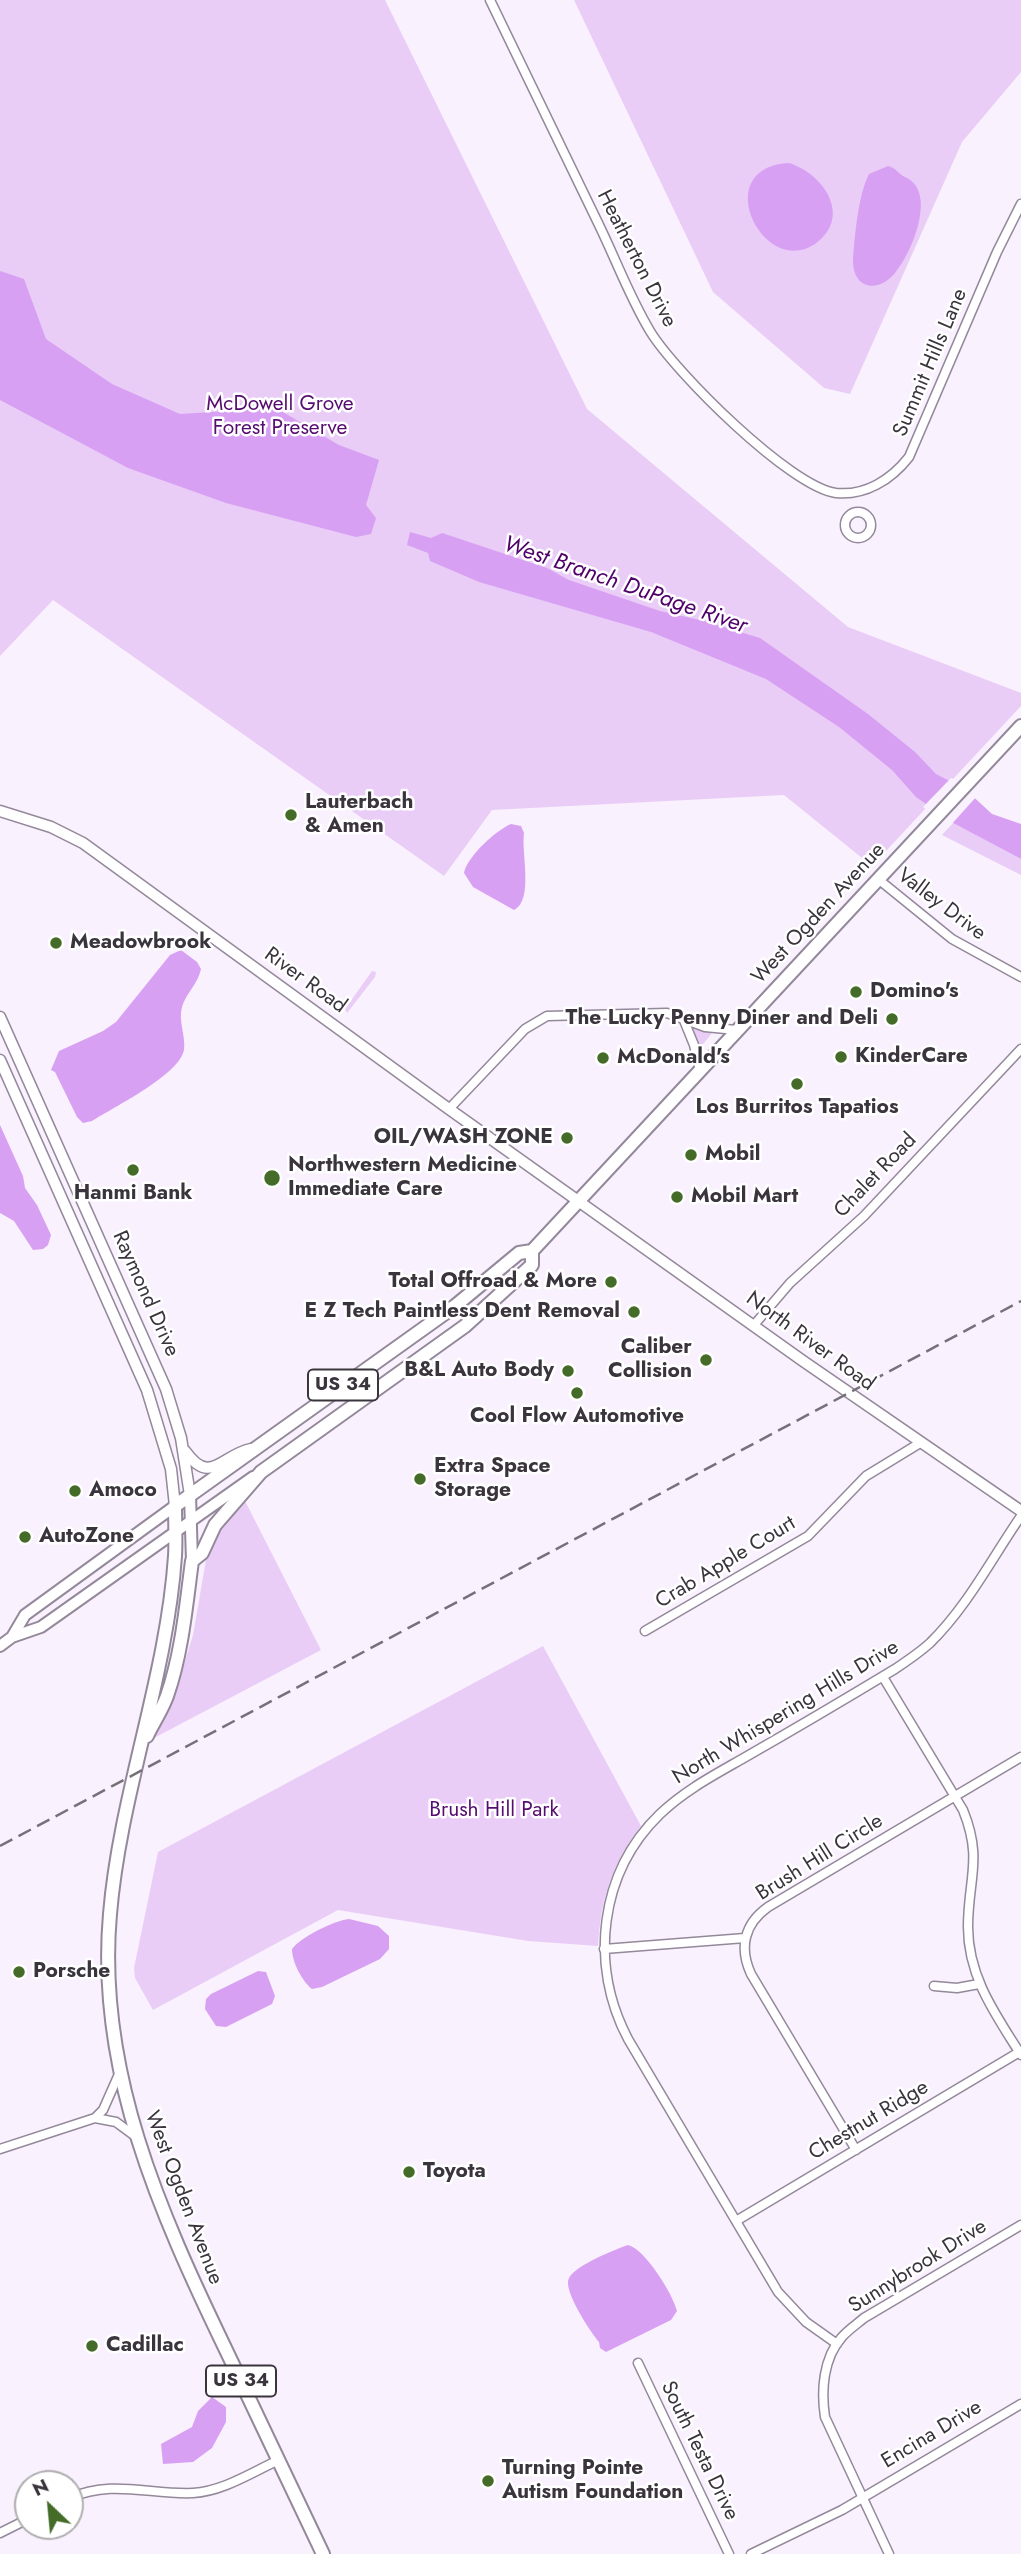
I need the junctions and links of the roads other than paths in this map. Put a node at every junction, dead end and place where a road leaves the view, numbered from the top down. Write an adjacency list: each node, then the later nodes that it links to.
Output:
1 (491, 0): 3 (street, Heatherton Drive)
2 (1021, 204): 3 (street, Summit Hills Lane)
3 (853, 492): 4 (street)
4 (856, 512)
5 (1021, 726): 7 (main road, West Ogden Avenue / US 34)
6 (0, 811): 15 (street, River Road)
7 (878, 878): 8 (street, Valley Drive); 11 (main road, West Ogden Avenue / US 34)
8 (1021, 977)
9 (0, 1017): 20 (street, Raymond Drive)
10 (683, 1018): 11 (street); 14 (street); 15 (street)
11 (736, 1030): 14 (main road, West Ogden Avenue / US 34)
12 (1021, 1049): 18 (street, Chalet Road)
13 (0, 1060): 24 (street, Raymond Drive)
14 (700, 1070): 16 (main road, West Ogden Avenue / US 34)
15 (449, 1109): 16 (street, River Road)
16 (578, 1200): 17 (main road, West Ogden Avenue / US 34); 18 (street, North River Road)
17 (531, 1251): 21 (main road, West Ogden Avenue / US 34); 22 (main road, West Ogden Avenue / US 34)
18 (754, 1325): 19 (street, North River Road)
19 (920, 1443): 25 (street, North River Road); 29 (street, Crab Apple Court)
20 (183, 1448): 21 (street); 23 (street, Raymond Drive)
21 (256, 1448): 23 (main road, West Ogden Avenue / US 34)
22 (261, 1472): 26 (main road); 28 (main road, West Ogden Avenue / US 34)
23 (190, 1495): 24 (main road, West Ogden Avenue / US 34); 26 (main road, Raymond Drive)
24 (175, 1506): 27 (main road, West Ogden Avenue / US 34); 30 (main road)
25 (1021, 1514): 32 (street, North Whispering Hills Drive)
26 (192, 1519): 27 (main road); 28 (main road, Raymond Drive)
27 (175, 1532): 30 (main road); 33 (main road, West Ogden Avenue / US 34)
28 (192, 1561): 33 (main road, West Ogden Avenue / US 34)
29 (645, 1631)
30 (12, 1637): 31 (main road)
31 (0, 1646)
32 (883, 1676): 35 (street); 37 (street, North Whispering Hills Drive)
33 (140, 1748): 41 (main road, West Ogden Avenue / US 34)
34 (1021, 1757): 35 (street, Brush Hill Circle)
35 (955, 1796): 36 (street, Brush Hill Circle); 38 (street)
36 (745, 1938): 37 (street); 45 (street)
37 (604, 1949): 46 (street, North Whispering Hills Drive)
38 (979, 1984): 39 (street); 40 (street)
39 (934, 1986)
40 (1020, 2053): 45 (street, Chestnut Ridge)
41 (119, 2074): 42 (street); 43 (main road, West Ogden Avenue / US 34)
42 (95, 2118): 43 (street); 44 (street)
43 (135, 2136): 51 (main road, West Ogden Avenue / US 34)
44 (0, 2149)
45 (856, 2150): 46 (street, Chestnut Ridge)
46 (736, 2221): 48 (street, North Whispering Hills Drive)
47 (1021, 2225): 48 (street, Sunnybrook Drive)
48 (837, 2344): 53 (street)
49 (638, 2363): 55 (street, South Testa Drive)
50 (1021, 2404): 53 (street, Encina Drive)
51 (279, 2460): 52 (street); 54 (main road, West Ogden Avenue / US 34)
52 (84, 2494)
53 (863, 2498): 56 (street); 57 (street)
54 (323, 2554)
55 (729, 2554)
56 (751, 2554)
57 (889, 2554)

